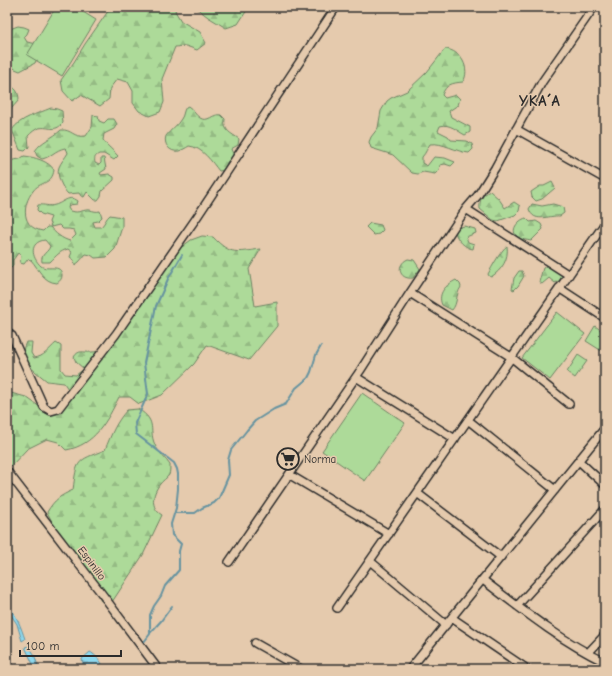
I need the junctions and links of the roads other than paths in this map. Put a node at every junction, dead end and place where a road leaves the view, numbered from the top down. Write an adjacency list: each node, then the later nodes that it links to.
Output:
1 (336, 7): 11 (street)
2 (594, 7): 3 (street)
3 (516, 129): 4 (street); 5 (street)
4 (605, 179)
5 (466, 209): 7 (street); 9 (street)
6 (604, 225): 7 (street)
7 (569, 275): 8 (street)
8 (559, 288): 10 (street); 12 (street)
9 (410, 293): 12 (street); 13 (street)
10 (605, 318)
11 (7, 332)
12 (511, 357): 14 (street); 15 (street)
13 (356, 377): 17 (street); 20 (street)
14 (569, 404)
15 (468, 420): 17 (street); 22 (street)
16 (605, 428): 18 (street)
17 (454, 439): 23 (street)
18 (579, 461): 21 (street); 22 (street)
19 (7, 472): 38 (street, Espinillo)
20 (290, 475): 25 (street); 28 (street)
21 (605, 485)
22 (555, 490): 26 (street)
23 (417, 493): 25 (street); 26 (street)
24 (605, 509): 30 (street)
25 (389, 534): 27 (street)
26 (501, 557): 29 (street)
27 (370, 561): 31 (street); 33 (street)
28 (229, 562)
29 (483, 580): 30 (street); 32 (street)
30 (517, 606): 36 (street)
31 (337, 608)
32 (452, 618): 33 (street); 41 (street)
33 (446, 625): 40 (street)
34 (605, 635): 36 (street)
35 (255, 643): 39 (street)
36 (588, 654): 37 (street)
37 (605, 662)
38 (158, 669)
39 (300, 669)
40 (410, 669)
41 (527, 669)

